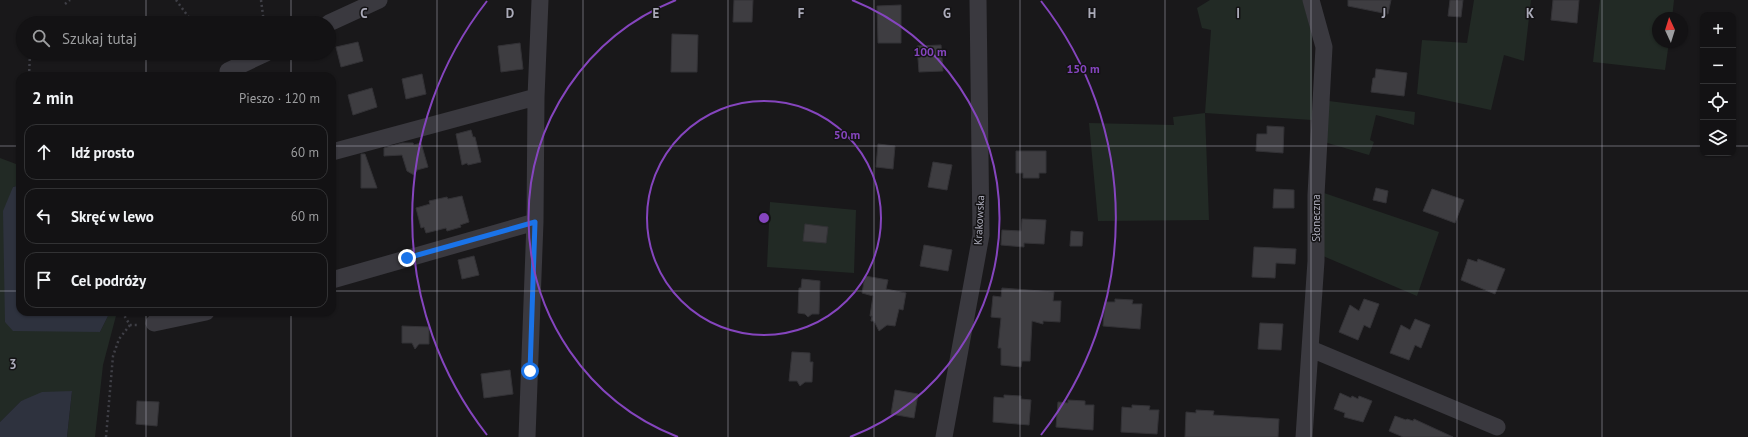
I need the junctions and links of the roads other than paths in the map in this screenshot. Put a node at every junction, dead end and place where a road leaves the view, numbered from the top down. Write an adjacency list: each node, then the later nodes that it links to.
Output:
1 (378, 0): 5 (street)
2 (540, 0): 8 (street)
3 (978, 0): 17 (street, Krakowska)
4 (1311, 0): 14 (street, Słoneczna)
5 (336, 21)
6 (251, 60): 7 (street)
7 (228, 71)
8 (536, 97): 9 (street); 10 (street)
9 (336, 151)
10 (535, 222): 11 (street); 16 (street)
11 (336, 279)
12 (187, 316): 13 (street)
13 (154, 323)
14 (1311, 349): 15 (street); 18 (street, Słoneczna)
15 (1498, 427)
16 (527, 437)
17 (944, 437)
18 (1304, 437)

